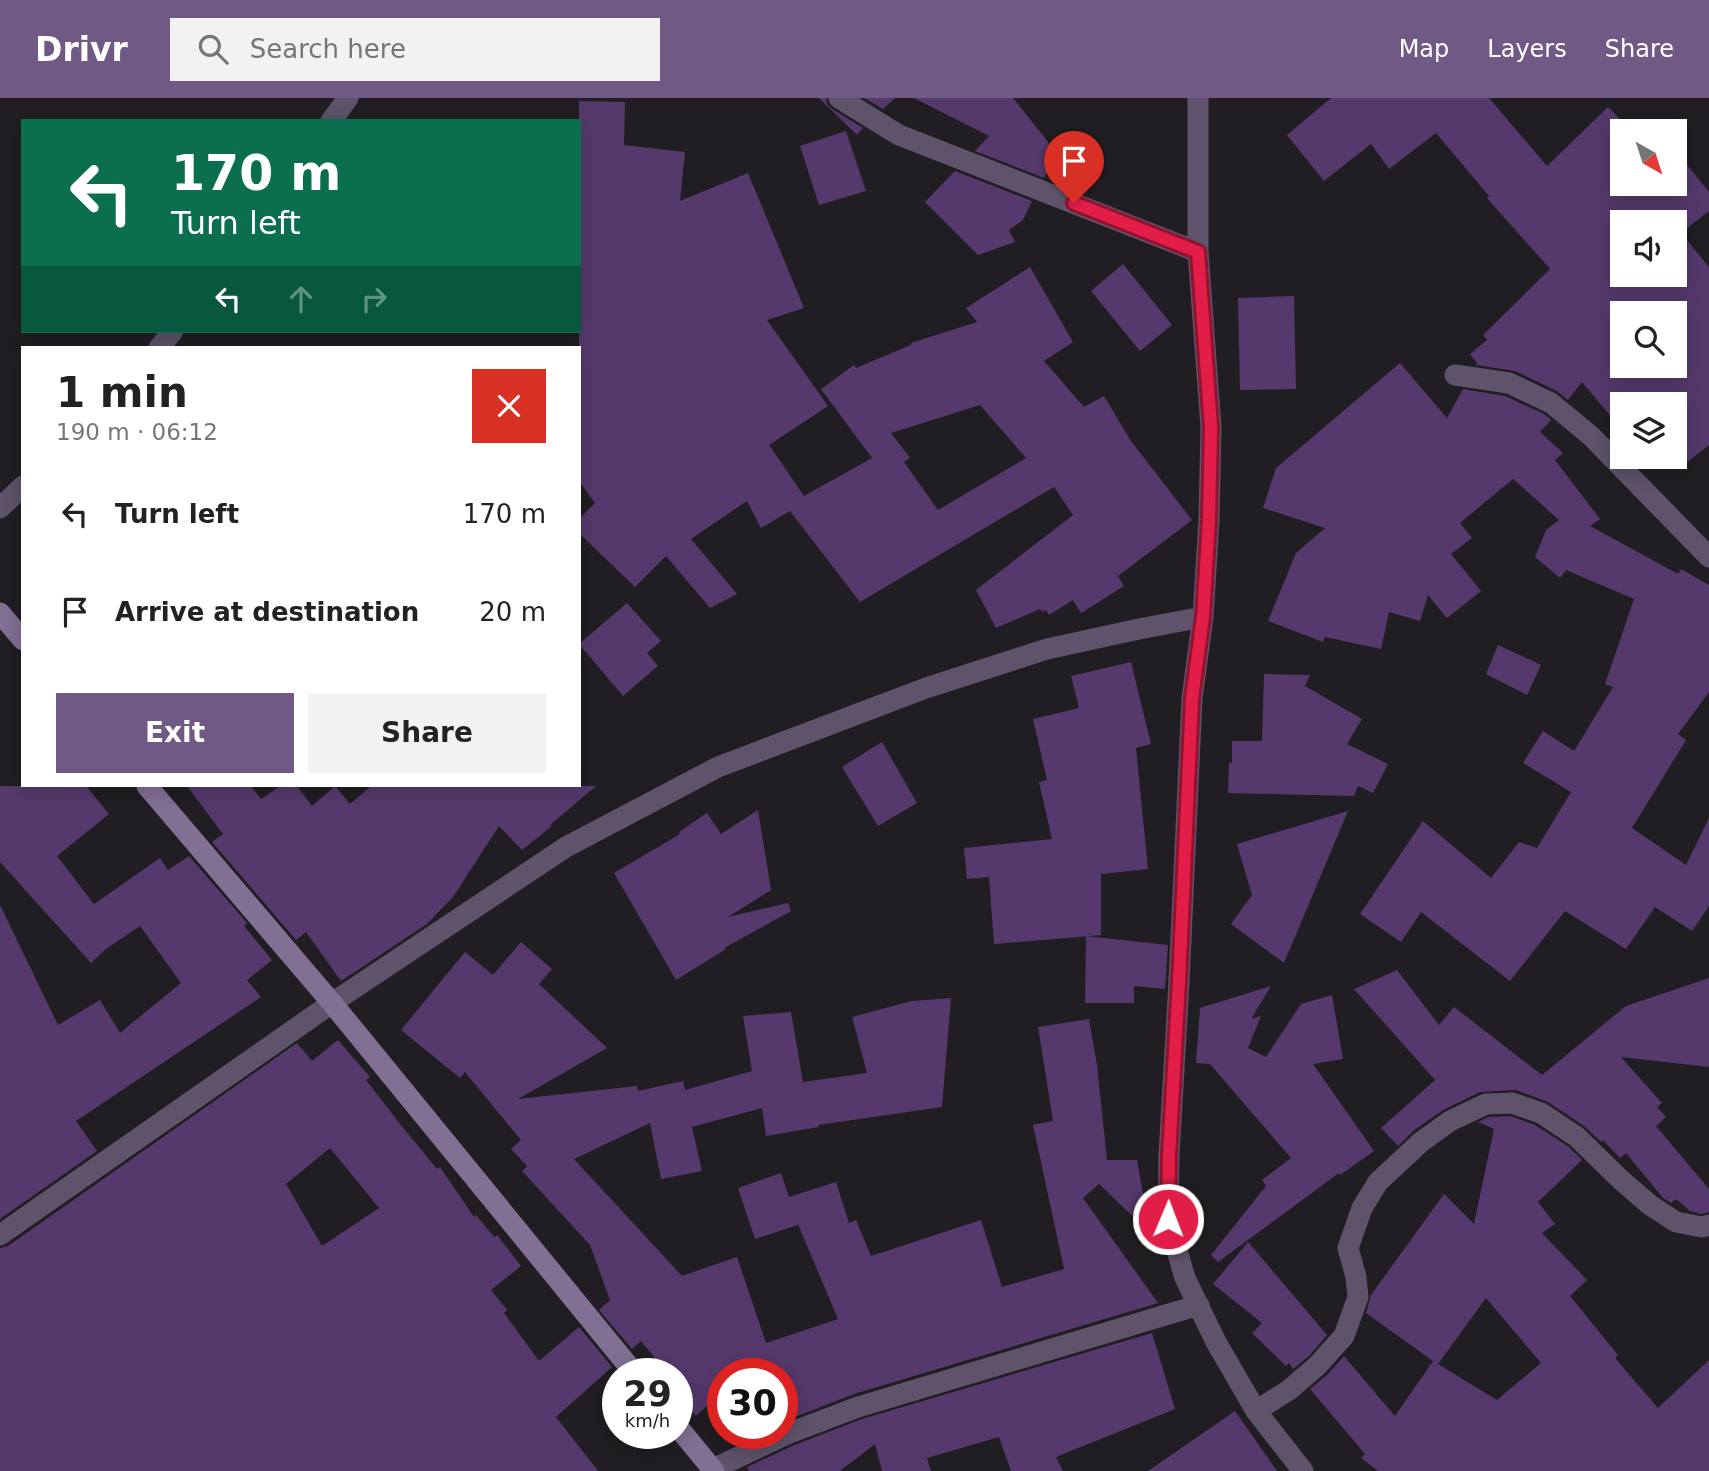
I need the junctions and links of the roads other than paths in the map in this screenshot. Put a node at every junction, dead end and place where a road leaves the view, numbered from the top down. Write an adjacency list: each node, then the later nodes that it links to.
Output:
1 (348, 98): 4 (street)
2 (839, 98): 5 (street)
3 (1198, 98): 5 (street)
4 (332, 119)
5 (1198, 252): 11 (street)
6 (1455, 375): 9 (street)
7 (21, 488): 8 (street)
8 (0, 508)
9 (1709, 557)
10 (0, 613): 12 (street)
11 (1203, 617): 14 (street); 17 (street)
12 (21, 638)
13 (148, 787): 14 (street)
14 (332, 1003): 16 (street); 18 (street)
15 (1709, 1225): 19 (street)
16 (0, 1235)
17 (1199, 1305): 19 (street); 21 (street)
18 (622, 1358)
19 (1256, 1411): 22 (street)
20 (693, 1446): 21 (street)
21 (713, 1470)
22 (1303, 1471)

